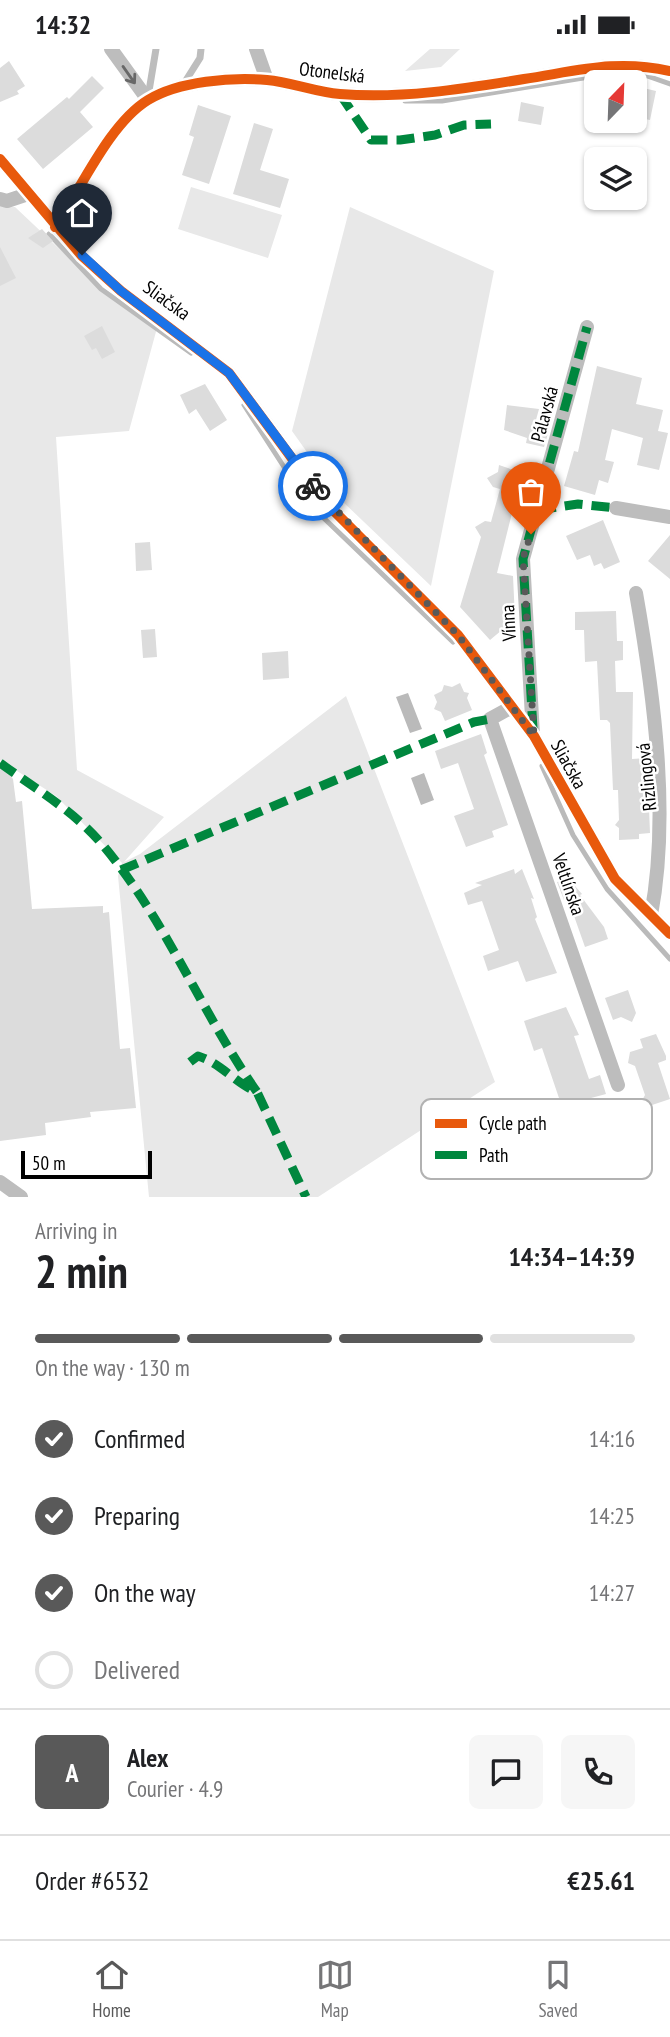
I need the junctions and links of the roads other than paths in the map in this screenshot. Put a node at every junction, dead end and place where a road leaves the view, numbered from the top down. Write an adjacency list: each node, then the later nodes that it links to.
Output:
1 (111, 49): 8 (street, one-way to 8)
2 (156, 49): 8 (lane)
3 (201, 49): 7 (lane)
4 (256, 49): 6 (street)
5 (670, 71): 6 (street, Otonelská)
6 (267, 80): 7 (street, Otonelská)
7 (182, 86): 8 (street, Otonelská)
8 (148, 100): 12 (street, Otonelská)
9 (0, 159): 10 (street, Sliačska)
10 (28, 194): 11 (street); 12 (street, Sliačska)
11 (0, 199)
12 (55, 227): 18 (street, Sliačska)
13 (587, 327): 15 (street, Pálavská)
14 (616, 508): 16 (street)
15 (538, 510): 19 (street, Vínna)
16 (670, 517)
17 (636, 593): 20 (street, Rizlingová)
18 (512, 707): 19 (street, Sliačska); 22 (street, Veltlínska)
19 (534, 736): 20 (street, Sliačska)
20 (652, 915): 21 (street, Sliačska)
21 (670, 934)
22 (618, 1084)
23 (0, 1182): 24 (street)
24 (21, 1197)

